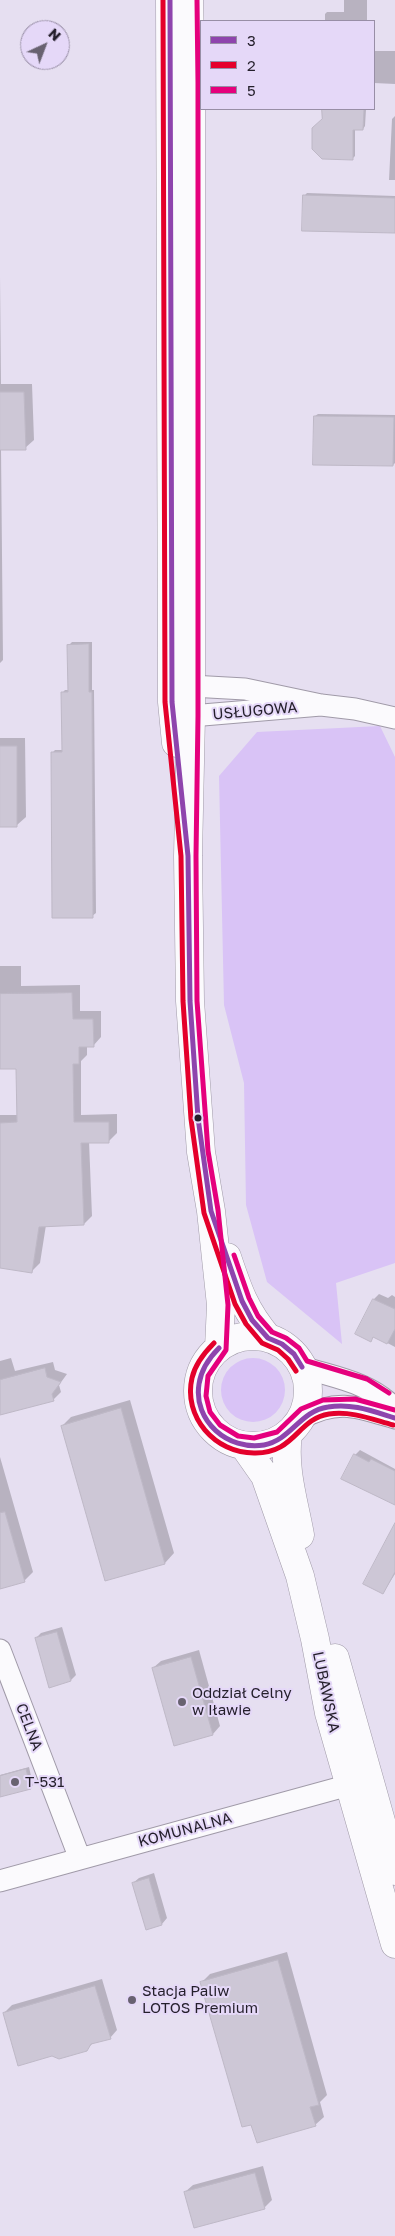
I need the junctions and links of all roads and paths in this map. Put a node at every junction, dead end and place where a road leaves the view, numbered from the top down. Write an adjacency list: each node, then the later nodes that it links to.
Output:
1 (170, 0): 3 (main road)
2 (189, 0): 3 (main road)
3 (185, 701): 4 (street, USŁUGOWA); 4 (street, USŁUGOWA); 6 (main road)
4 (320, 705): 5 (street, USŁUGOWA)
5 (395, 718)
6 (211, 1211): 7 (main road); 8 (main road)
7 (268, 1338): 8 (main road); 9 (main road)
8 (219, 1348): 13 (main road)
9 (302, 1367): 10 (street); 12 (main road)
10 (395, 1409)
11 (395, 1418): 12 (street)
12 (295, 1426): 13 (main road); 15 (main road, LUBAWSKA)
13 (244, 1446): 15 (main road, LUBAWSKA)
14 (0, 1650): 16 (street, CELNA)
15 (359, 1782): 16 (street, KOMUNALNA); 17 (main road, LUBAWSKA); 19 (main road, LUBAWSKA)
16 (80, 1859): 18 (street, KOMUNALNA)
17 (395, 1871)
18 (0, 1881)
19 (395, 1944)

